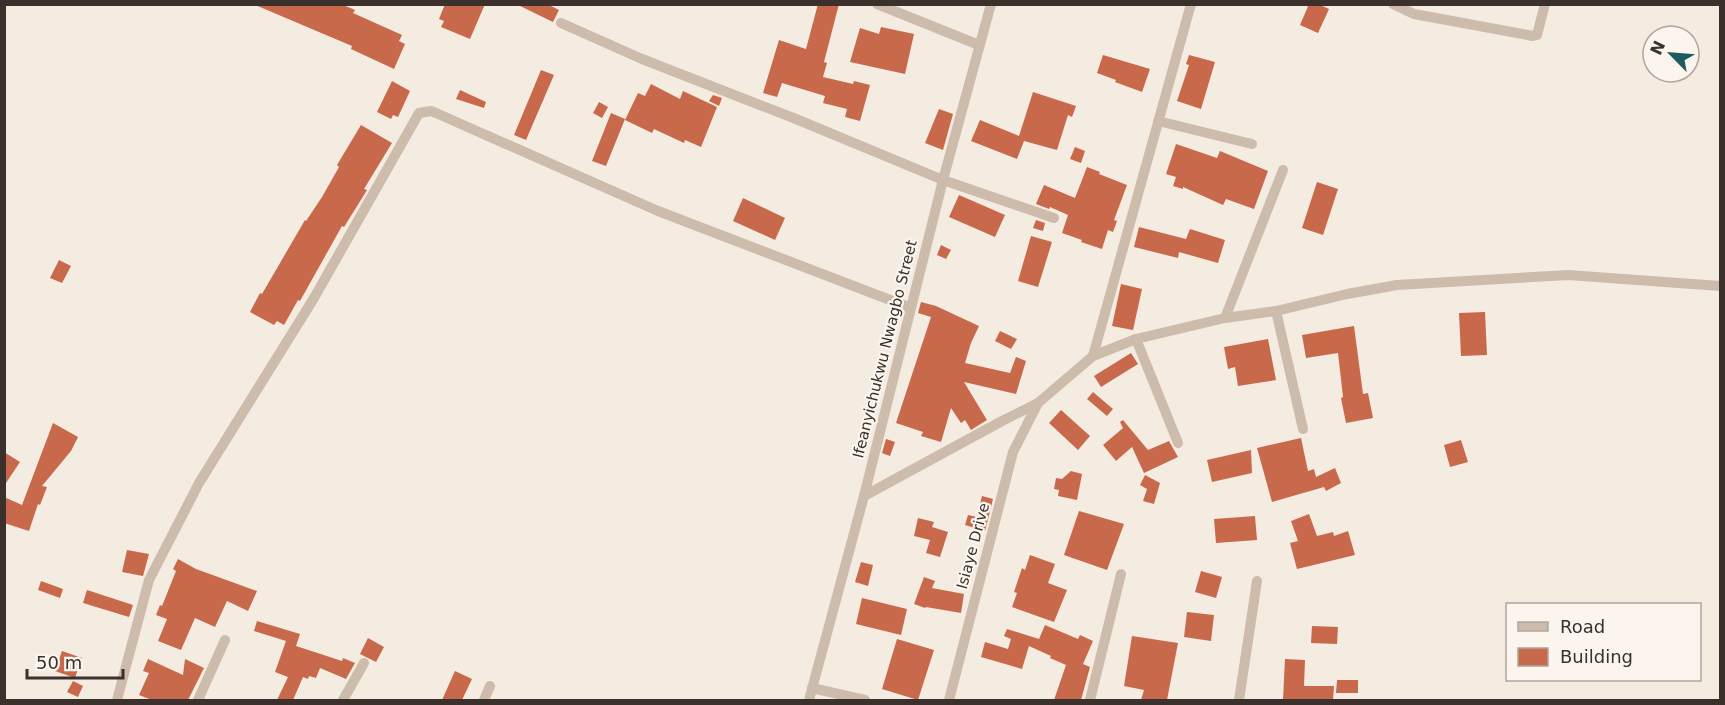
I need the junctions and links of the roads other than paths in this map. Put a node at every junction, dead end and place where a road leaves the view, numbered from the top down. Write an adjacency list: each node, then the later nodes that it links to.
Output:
1 (877, 4): 7 (street)
2 (991, 4): 7 (street, Ifeanyichukwu Nwagbo Street)
3 (1191, 4): 8 (street)
4 (1393, 4): 5 (street)
5 (1545, 4)
6 (561, 23): 11 (street)
7 (980, 45): 11 (street, Ifeanyichukwu Nwagbo Street)
8 (1158, 121): 9 (street); 18 (street)
9 (1252, 144)
10 (1283, 170): 16 (street)
11 (943, 180): 12 (street); 14 (street, Ifeanyichukwu Nwagbo Street)
12 (1054, 218)
13 (1720, 286): 15 (street)
14 (911, 308): 22 (street, Ifeanyichukwu Nwagbo Street); 29 (street)
15 (1276, 311): 16 (street); 20 (street)
16 (1225, 318): 17 (street)
17 (1136, 339): 18 (street); 21 (street)
18 (1093, 356): 19 (street)
19 (1038, 403): 22 (street); 35 (street, Isiaye Drive)
20 (1303, 429)
21 (1178, 443)
22 (864, 496): 28 (street, Ifeanyichukwu Nwagbo Street)
23 (1121, 574): 36 (street)
24 (1257, 581): 37 (street)
25 (225, 640): 30 (street)
26 (364, 663): 31 (street)
27 (490, 686): 32 (street)
28 (812, 688): 33 (street, Ifeanyichukwu Nwagbo Street); 34 (street)
29 (117, 700)
30 (198, 700)
31 (344, 700)
32 (484, 700)
33 (808, 700)
34 (865, 700)
35 (949, 700)
36 (1090, 700)
37 (1239, 700)

